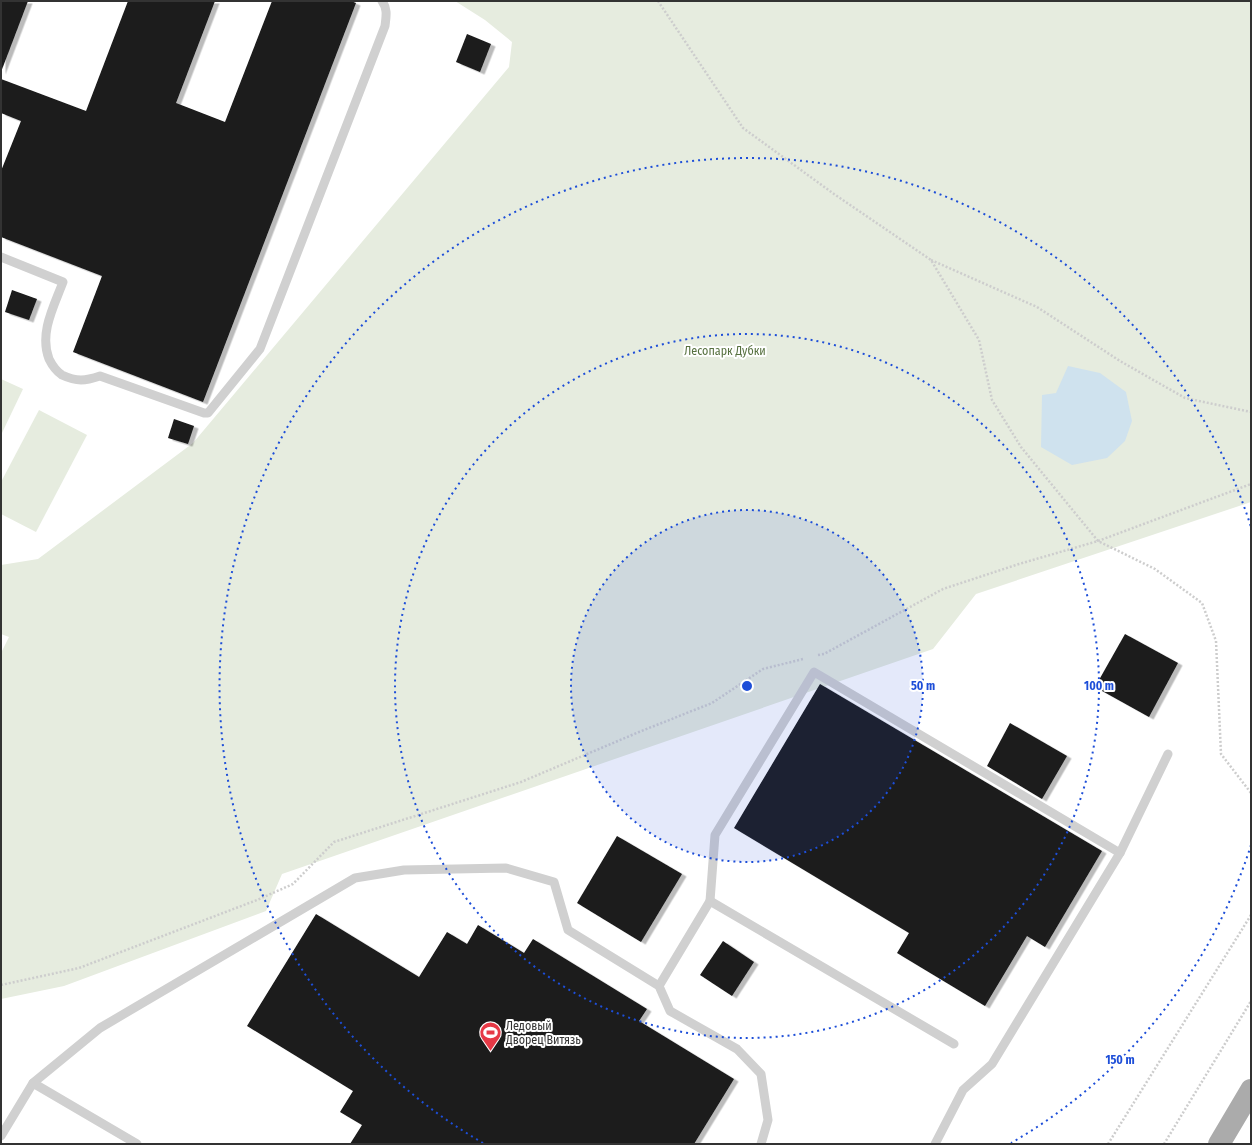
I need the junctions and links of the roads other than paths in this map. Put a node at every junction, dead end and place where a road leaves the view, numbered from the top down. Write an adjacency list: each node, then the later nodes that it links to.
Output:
1 (382, 1): 2 (lane)
2 (1, 257)
3 (1168, 754): 4 (lane)
4 (1120, 853): 5 (lane); 13 (lane)
5 (710, 901): 6 (lane); 7 (lane)
6 (659, 986): 8 (lane); 12 (lane)
7 (954, 1044)
8 (33, 1083): 10 (lane); 11 (lane)
9 (1251, 1090): 14 (main road)
10 (1, 1136)
11 (137, 1144)
12 (762, 1144)
13 (935, 1144)
14 (1219, 1144)

